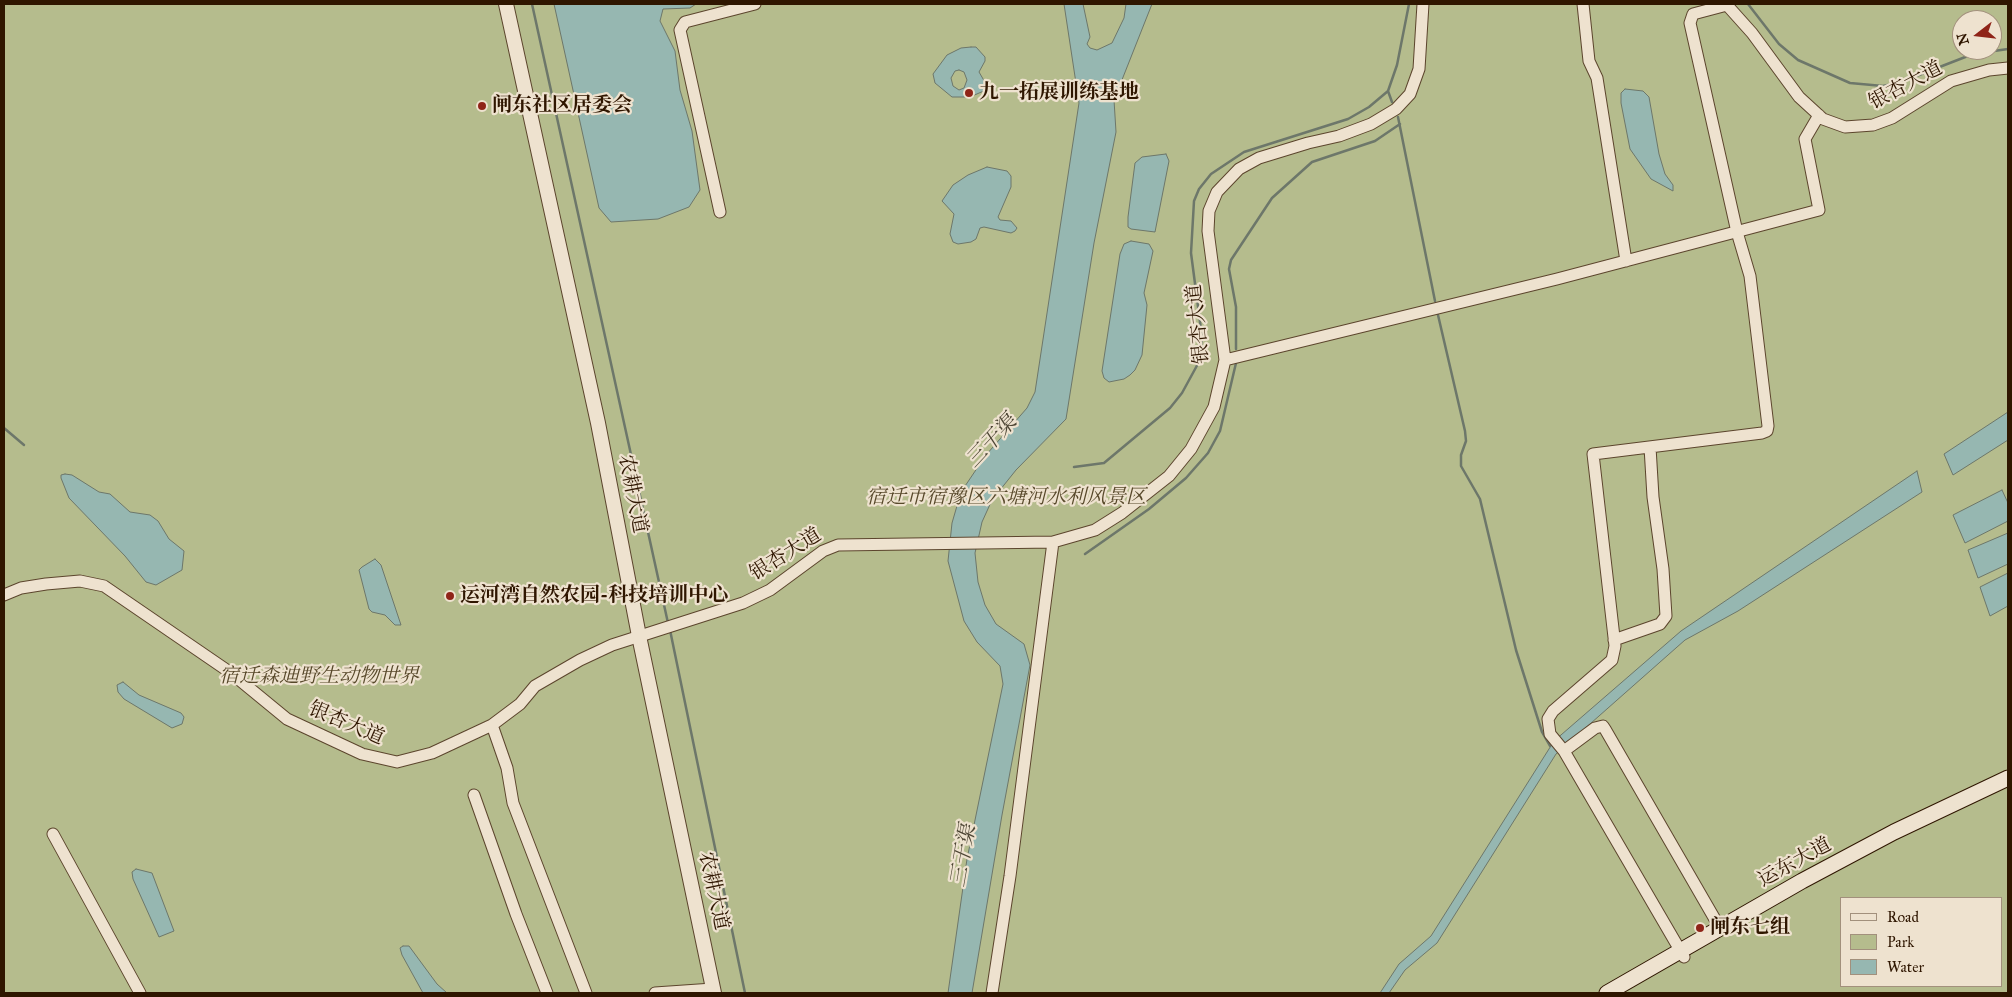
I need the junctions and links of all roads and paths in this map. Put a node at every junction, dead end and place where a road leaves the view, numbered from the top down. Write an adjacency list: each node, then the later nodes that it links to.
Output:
1 (506, 4): 15 (street, 农耕大道)
2 (755, 4): 8 (street)
3 (1423, 4): 11 (street, 银杏大道)
4 (1583, 4): 10 (street)
5 (1727, 4): 7 (street, 银杏大道); 9 (street)
6 (2008, 68): 7 (street, 银杏大道)
7 (1819, 115): 9 (street)
8 (720, 212)
9 (1737, 232): 10 (street); 12 (street)
10 (1626, 261): 11 (street)
11 (1225, 360): 13 (street, 银杏大道)
12 (1650, 447): 16 (street); 16 (street)
13 (1053, 542): 15 (street, 银杏大道); 30 (street)
14 (4, 595): 17 (street, 银杏大道)
15 (639, 636): 17 (street, 银杏大道); 25 (street, 农耕大道)
16 (1614, 640): 18 (street)
17 (492, 726): 28 (street)
18 (1564, 752): 23 (street); 24 (street)
19 (2008, 778): 23 (main road, 运东大道)
20 (2008, 788): 24 (main road, 运东大道)
21 (474, 795): 27 (street)
22 (53, 834): 26 (street)
23 (1720, 928): 24 (main road, 运东大道)
24 (1682, 954): 31 (main road, 运东大道); 32 (main road, 运东大道)
25 (714, 991): 29 (street)
26 (140, 993)
27 (547, 993)
28 (586, 993)
29 (655, 993)
30 (992, 993)
31 (1607, 993)
32 (1622, 993)

